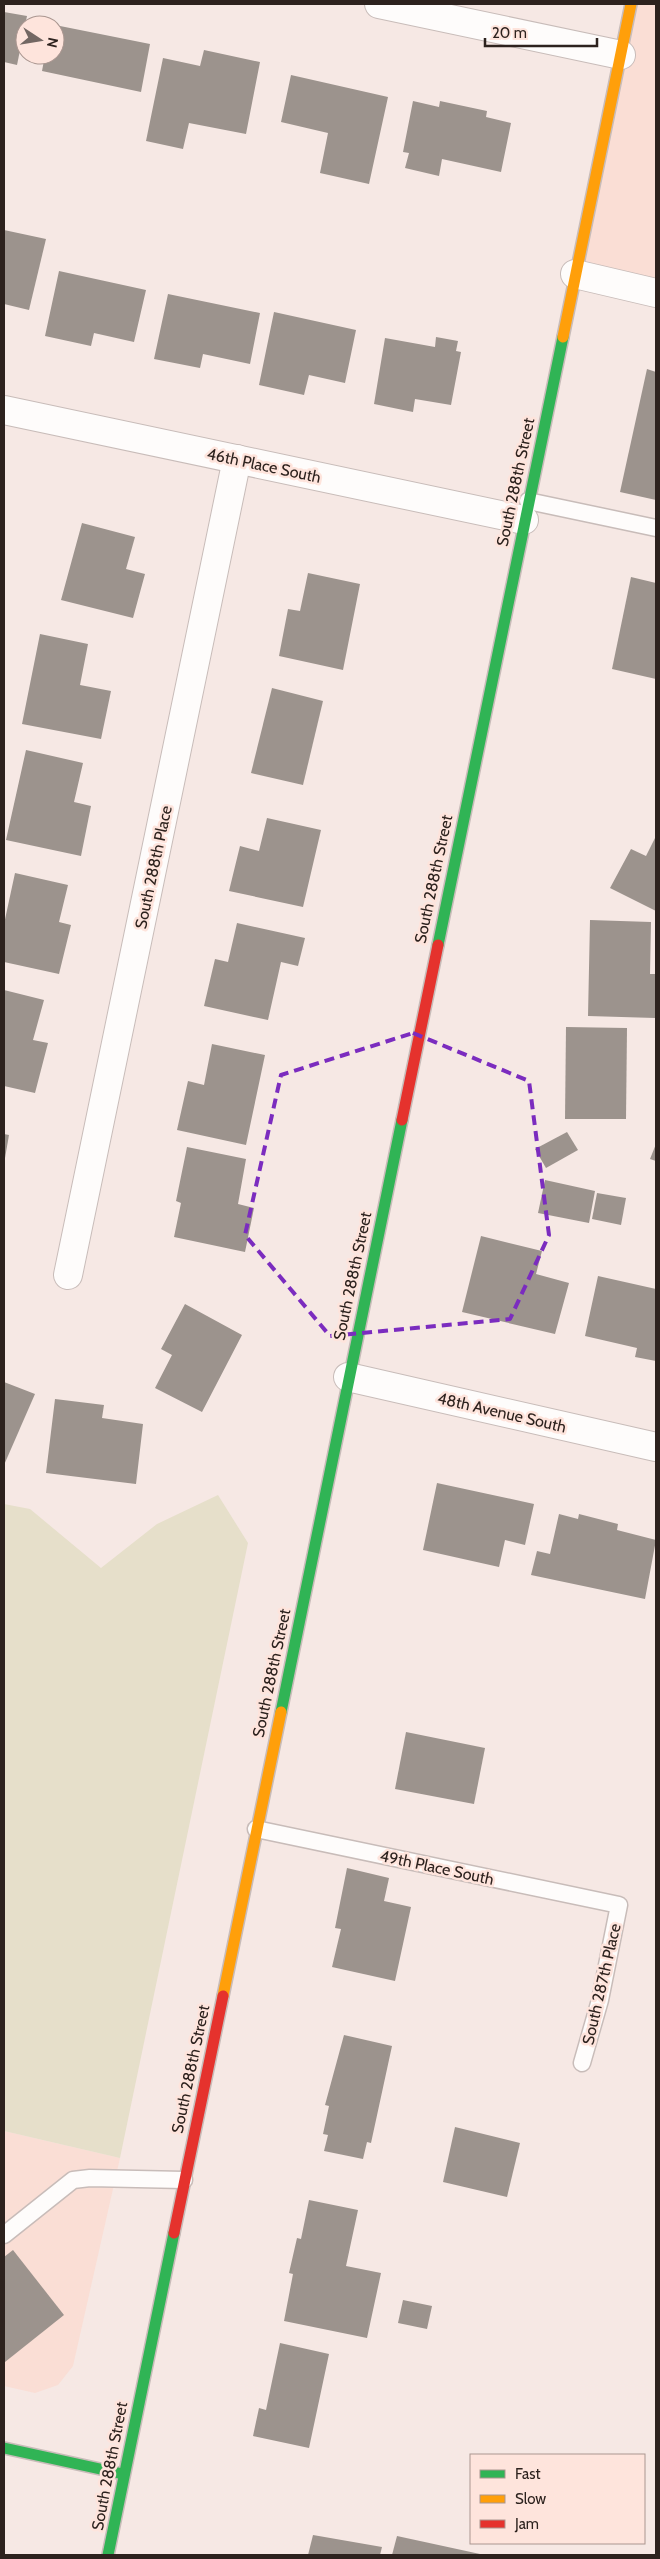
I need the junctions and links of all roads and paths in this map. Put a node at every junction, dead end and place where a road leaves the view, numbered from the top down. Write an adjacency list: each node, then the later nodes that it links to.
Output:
1 (379, 4): 3 (street)
2 (631, 4): 3 (main road, South 288th Street)
3 (621, 55): 4 (main road, South 288th Street)
4 (576, 274): 5 (street); 8 (main road, South 288th Street)
5 (656, 293)
6 (4, 410): 7 (street, 46th Place South)
7 (237, 459): 8 (street, 46th Place South); 10 (street, South 288th Place)
8 (526, 510): 9 (lane); 11 (main road, South 288th Street)
9 (656, 528)
10 (68, 1275)
11 (348, 1377): 12 (street, 48th Avenue South); 13 (main road, South 288th Street)
12 (656, 1447)
13 (256, 1829): 14 (lane, 49th Place South); 16 (main road, South 288th Street)
14 (619, 1905): 15 (lane, South 287th Place)
15 (582, 2063)
16 (184, 2180): 17 (lane); 19 (main road, South 288th Street)
17 (4, 2235)
18 (4, 2448): 19 (main road)
19 (123, 2474): 20 (main road, South 288th Street)
20 (108, 2555)

